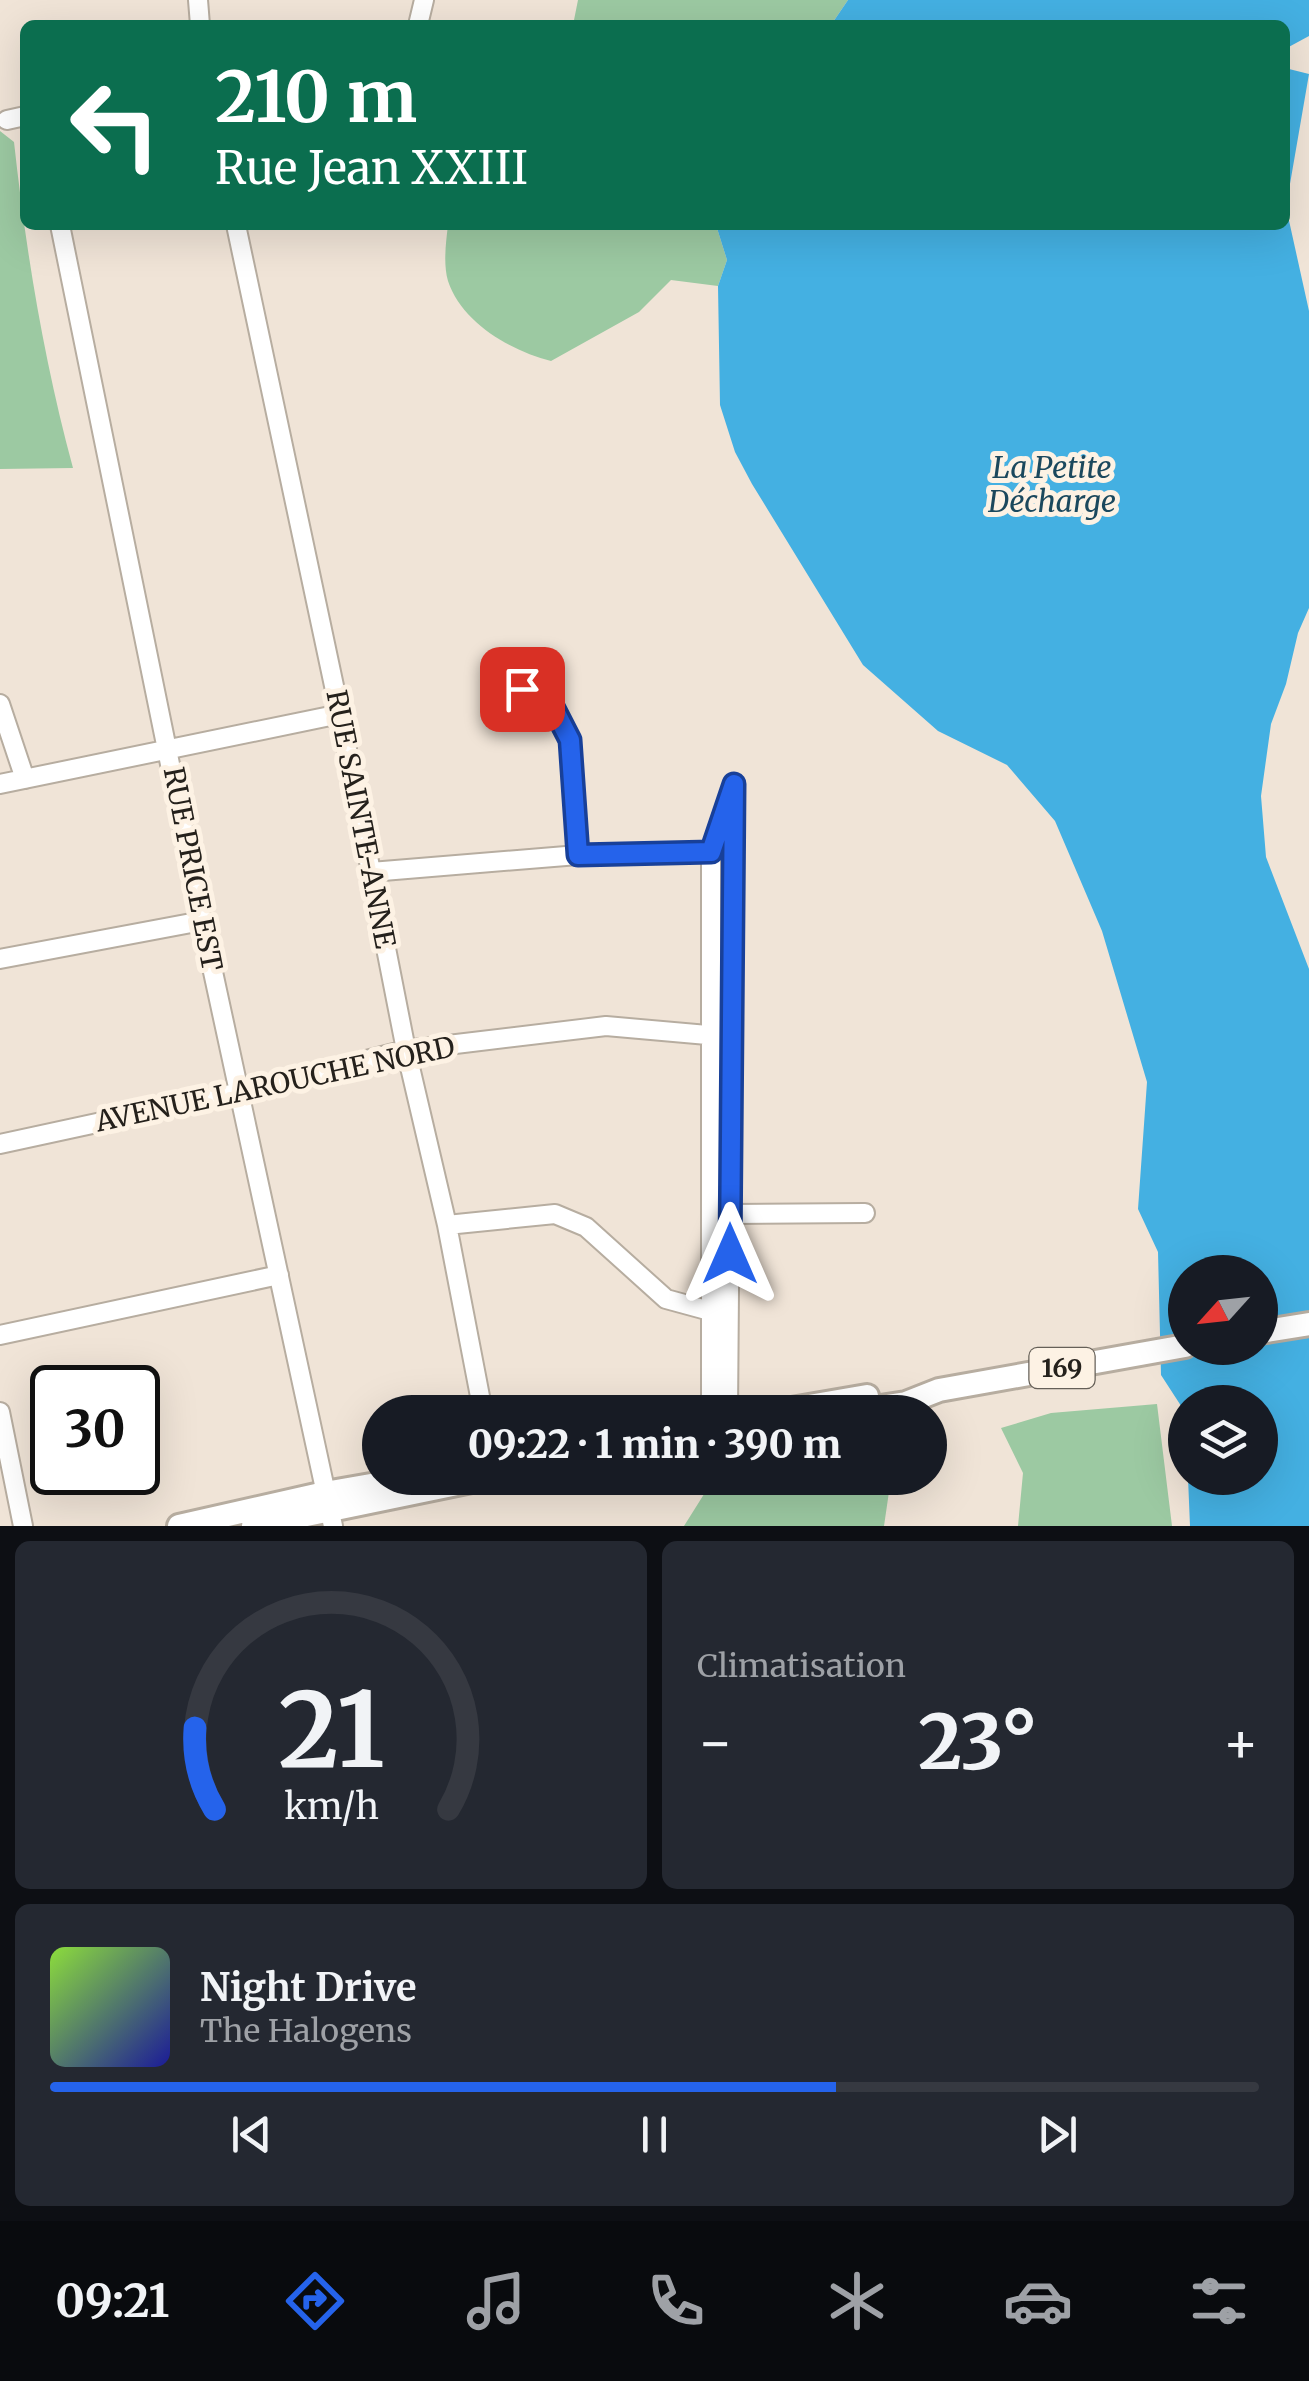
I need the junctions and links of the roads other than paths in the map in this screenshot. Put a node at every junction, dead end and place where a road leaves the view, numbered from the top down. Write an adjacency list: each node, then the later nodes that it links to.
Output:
1 (61, 230): 6 (street, RUE PRICE EST)
2 (237, 230): 5 (street, RUE SAINTE-ANNE)
3 (522, 689): 10 (street)
4 (0, 704): 7 (street)
5 (340, 714): 6 (street); 11 (street, RUE SAINTE-ANNE)
6 (168, 747): 7 (street); 12 (street, RUE PRICE EST)
7 (24, 779): 8 (street)
8 (0, 784)
9 (711, 852): 10 (street); 14 (street); 15 (street)
10 (578, 855): 11 (street)
11 (371, 872): 16 (street, RUE SAINTE-ANNE)
12 (202, 921): 13 (street); 17 (street, RUE PRICE EST)
13 (0, 959)
14 (710, 1036): 15 (street, AVENUE LAROUCHE NORD); 16 (street, AVENUE LAROUCHE NORD); 23 (street)
15 (730, 1037): 20 (street)
16 (406, 1050): 17 (street, AVENUE LAROUCHE NORD); 21 (street, RUE SAINTE-ANNE)
17 (240, 1092): 18 (street, AVENUE LAROUCHE NORD); 22 (street, RUE PRICE EST)
18 (0, 1144)
19 (866, 1213): 20 (street)
20 (730, 1214): 31 (street)
21 (447, 1225): 23 (street); 29 (street, RUE SAINTE-ANNE)
22 (279, 1275): 26 (street); 37 (street, RUE PRICE EST)
23 (710, 1311): 30 (street)
24 (1309, 1324): 25 (main road)
25 (1278, 1329)
26 (0, 1335)
27 (1168, 1349): 28 (main road, 169)
28 (939, 1390): 32 (main road); 33 (main road, 169)
29 (480, 1395)
30 (711, 1395)
31 (728, 1395)
32 (875, 1395)
33 (927, 1395)
34 (0, 1412): 39 (street)
35 (367, 1495): 37 (main road)
36 (403, 1495): 37 (main road)
37 (329, 1510): 38 (main road)
38 (239, 1522): 40 (main road)
39 (23, 1526)
40 (179, 1526)

